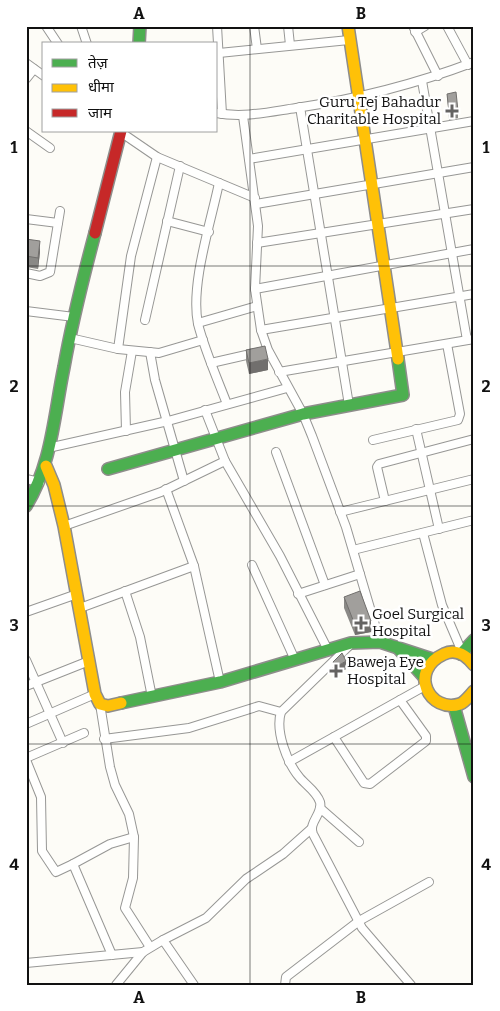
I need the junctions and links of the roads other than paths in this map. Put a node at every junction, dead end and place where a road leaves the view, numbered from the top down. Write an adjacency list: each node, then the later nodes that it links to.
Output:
1 (46, 26): 12 (street)
2 (81, 26): 13 (street)
3 (140, 26): 14 (street)
4 (217, 26): 17 (street)
5 (254, 26): 16 (street)
6 (288, 26): 15 (street)
7 (348, 26): 11 (street)
8 (425, 26): 10 (street)
9 (447, 26): 19 (street)
10 (414, 29): 22 (street)
11 (349, 40): 15 (street); 25 (street)
12 (57, 42)
13 (86, 42)
14 (139, 42)
15 (290, 45): 16 (street)
16 (257, 49): 17 (street)
17 (219, 53): 27 (street)
18 (26, 63): 20 (street)
19 (471, 64): 22 (street)
20 (34, 69): 21 (street); 23 (street)
21 (42, 75)
22 (438, 76): 24 (street)
23 (26, 79)
24 (422, 81): 25 (street); 30 (street)
25 (360, 97): 26 (street); 33 (street)
26 (300, 107): 28 (street); 35 (street)
27 (219, 113): 28 (street)
28 (243, 116): 37 (street)
29 (474, 121): 30 (street)
30 (430, 128): 33 (street); 40 (street)
31 (26, 131): 34 (street)
32 (120, 132): 36 (street); 66 (street)
33 (364, 140): 35 (street); 42 (street)
34 (50, 148)
35 (308, 150): 37 (street); 43 (street)
36 (157, 157): 38 (street); 75 (street)
37 (249, 159): 44 (street)
38 (180, 166): 41 (street); 49 (street)
39 (474, 167): 40 (street)
40 (438, 172): 42 (street); 47 (street)
41 (220, 183): 44 (street); 52 (street)
42 (372, 184): 43 (street); 51 (street)
43 (314, 193): 44 (street); 53 (street)
44 (255, 201): 54 (street)
45 (474, 208): 47 (street)
46 (60, 211): 50 (street)
47 (445, 213): 51 (street); 56 (street)
48 (26, 219): 50 (street)
49 (167, 221): 52 (street); 68 (street)
50 (58, 223): 58 (street)
51 (377, 224): 53 (street); 57 (street)
52 (209, 232): 69 (street)
53 (322, 233): 54 (street); 59 (street)
54 (257, 244): 60 (street)
55 (474, 249): 56 (street)
56 (452, 252): 57 (street); 62 (street)
57 (385, 266): 59 (street); 64 (street)
58 (26, 273)
59 (326, 275): 60 (street); 67 (street)
60 (255, 289): 63 (street)
61 (474, 294): 62 (street)
62 (459, 297): 64 (street); 73 (street)
63 (257, 306): 69 (street); 70 (street)
64 (391, 309): 67 (street); 79 (street)
65 (26, 312): 66 (street)
66 (74, 317): 71 (street)
67 (335, 318): 70 (street); 80 (street)
68 (145, 320)
69 (198, 323): 72 (street)
70 (261, 330): 76 (street)
71 (70, 338): 75 (street); 94 (street)
72 (203, 340): 78 (street); 81 (street)
73 (470, 340): 74 (street)
74 (447, 344): 79 (street); 89 (street)
75 (118, 349): 77 (street)
76 (268, 350): 81 (street); 82 (street)
77 (132, 351): 78 (street); 90 (street)
78 (150, 352): 88 (street)
79 (398, 352): 80 (street); 85 (street)
80 (342, 362): 82 (street); 85 (street)
81 (211, 363): 84 (street)
82 (279, 372): 83 (street)
83 (287, 388): 84 (street); 87 (street)
84 (227, 404): 86 (street)
85 (349, 406): 87 (street)
86 (204, 410): 88 (street); 91 (street)
87 (303, 414): 91 (street); 109 (street)
88 (168, 421): 90 (street); 95 (street)
89 (416, 429): 93 (street); 96 (street)
90 (126, 431): 94 (street)
91 (215, 439): 95 (street); 98 (street)
92 (474, 439): 96 (street)
93 (373, 440)
94 (48, 448): 99 (street)
95 (175, 450): 100 (street); 103 (street)
96 (421, 451): 106 (street); 107 (street)
97 (276, 452): 118 (street)
98 (225, 461): 103 (street); 121 (street)
99 (46, 466): 104 (street); 111 (street)
100 (108, 469)
101 (474, 479): 106 (street)
102 (26, 480): 104 (street)
103 (184, 481): 105 (street)
104 (40, 482): 108 (street)
105 (166, 489): 111 (street); 116 (street)
106 (429, 490): 107 (street); 112 (street)
107 (385, 500): 109 (street)
108 (26, 506)
109 (340, 512): 114 (street)
110 (474, 520): 112 (street)
111 (64, 526): 120 (street)
112 (439, 529): 113 (street)
113 (423, 533): 114 (street); 129 (street)
114 (353, 550): 117 (street)
115 (252, 565): 133 (street)
116 (194, 566): 119 (street); 135 (street)
117 (360, 574): 118 (street); 125 (street)
118 (325, 585): 121 (street)
119 (125, 591): 122 (street); 140 (street)
120 (78, 594): 122 (street); 123 (street)
121 (298, 594): 128 (street)
122 (80, 608): 132 (street)
123 (26, 612)
124 (474, 640): 129 (street)
125 (380, 642): 126 (street); 127 (street)
126 (351, 643): 128 (street); 144 (street)
127 (396, 646): 130 (street); 136 (street)
128 (328, 650): 133 (street)
129 (461, 653): 130 (street); 134 (street)
130 (432, 659): 136 (street)
131 (26, 660): 137 (street)
132 (89, 660): 137 (street); 141 (street)
133 (295, 660): 135 (street)
134 (474, 665)
135 (220, 682): 140 (street)
136 (424, 682): 142 (street); 143 (street)
137 (36, 683): 138 (street); 145 (street)
138 (26, 686)
139 (474, 691): 143 (street)
140 (152, 697): 141 (street)
141 (97, 699): 145 (street); 149 (street)
142 (400, 700): 148 (street); 148 (street)
143 (454, 706): 153 (street)
144 (281, 712): 149 (street); 152 (street)
145 (49, 714): 146 (street); 150 (street)
146 (26, 724)
147 (84, 734): 150 (street)
148 (334, 737): 152 (street)
149 (104, 739): 156 (street)
150 (63, 742): 151 (street)
151 (26, 759): 158 (street)
152 (290, 762): 154 (street)
153 (474, 777)
154 (320, 808): 155 (street); 157 (street)
155 (311, 828): 160 (street); 161 (street)
156 (134, 837): 158 (street); 162 (street)
157 (359, 842)
158 (73, 864): 163 (street)
159 (430, 882): 160 (street)
160 (359, 921): 167 (street); 168 (street)
161 (162, 940): 162 (street); 166 (street)
162 (147, 950): 163 (street); 165 (street)
163 (112, 955): 164 (street)
164 (26, 962)
165 (116, 985)
166 (194, 985)
167 (285, 985)
168 (412, 985)

